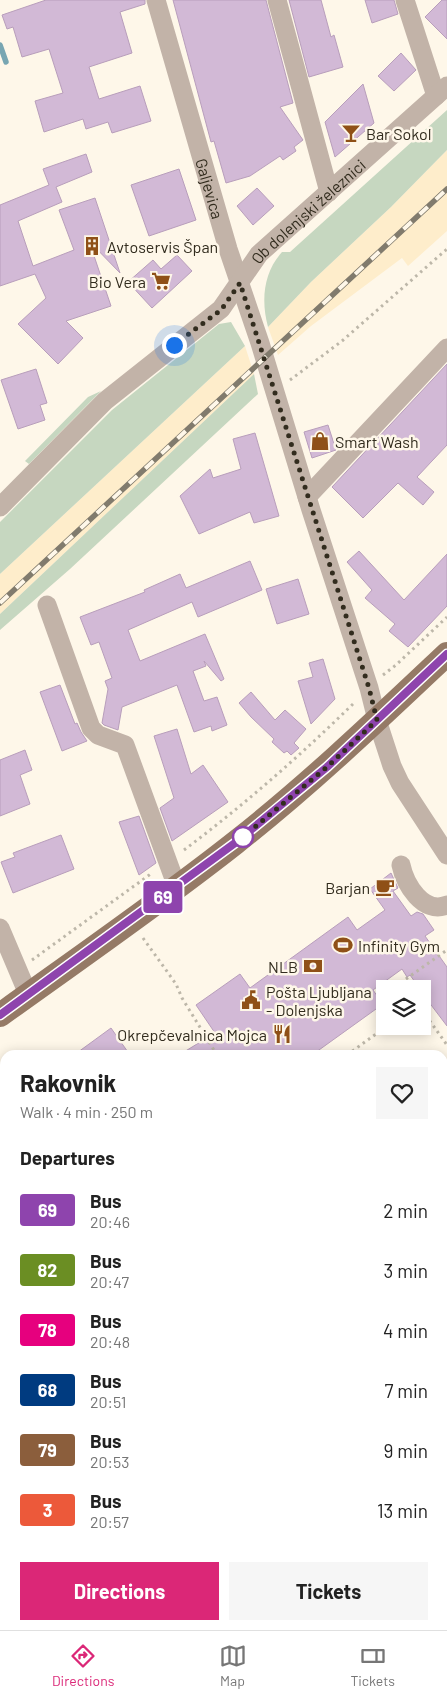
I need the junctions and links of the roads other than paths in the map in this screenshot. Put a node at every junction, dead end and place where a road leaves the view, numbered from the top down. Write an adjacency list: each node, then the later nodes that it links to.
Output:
1 (156, 0): 6 (street, Galjevica)
2 (276, 0): 5 (street)
3 (405, 0): 4 (street)
4 (442, 91): 5 (street, Ob dolenjski železnici)
5 (329, 192): 6 (street, Ob dolenjski železnici)
6 (240, 283): 8 (street, Galjevica); 9 (street, Ob dolenjski železnici)
7 (447, 348): 8 (street)
8 (307, 497): 12 (street, Galjevica)
9 (0, 507)
10 (47, 605): 14 (street)
11 (447, 654): 12 (main road)
12 (377, 720): 13 (street, Galjevica); 14 (main road)
13 (447, 855)
14 (177, 887): 18 (main road)
15 (447, 895): 16 (street)
16 (447, 905)
17 (0, 928): 18 (street)
18 (28, 994): 19 (main road)
19 (0, 1014)

